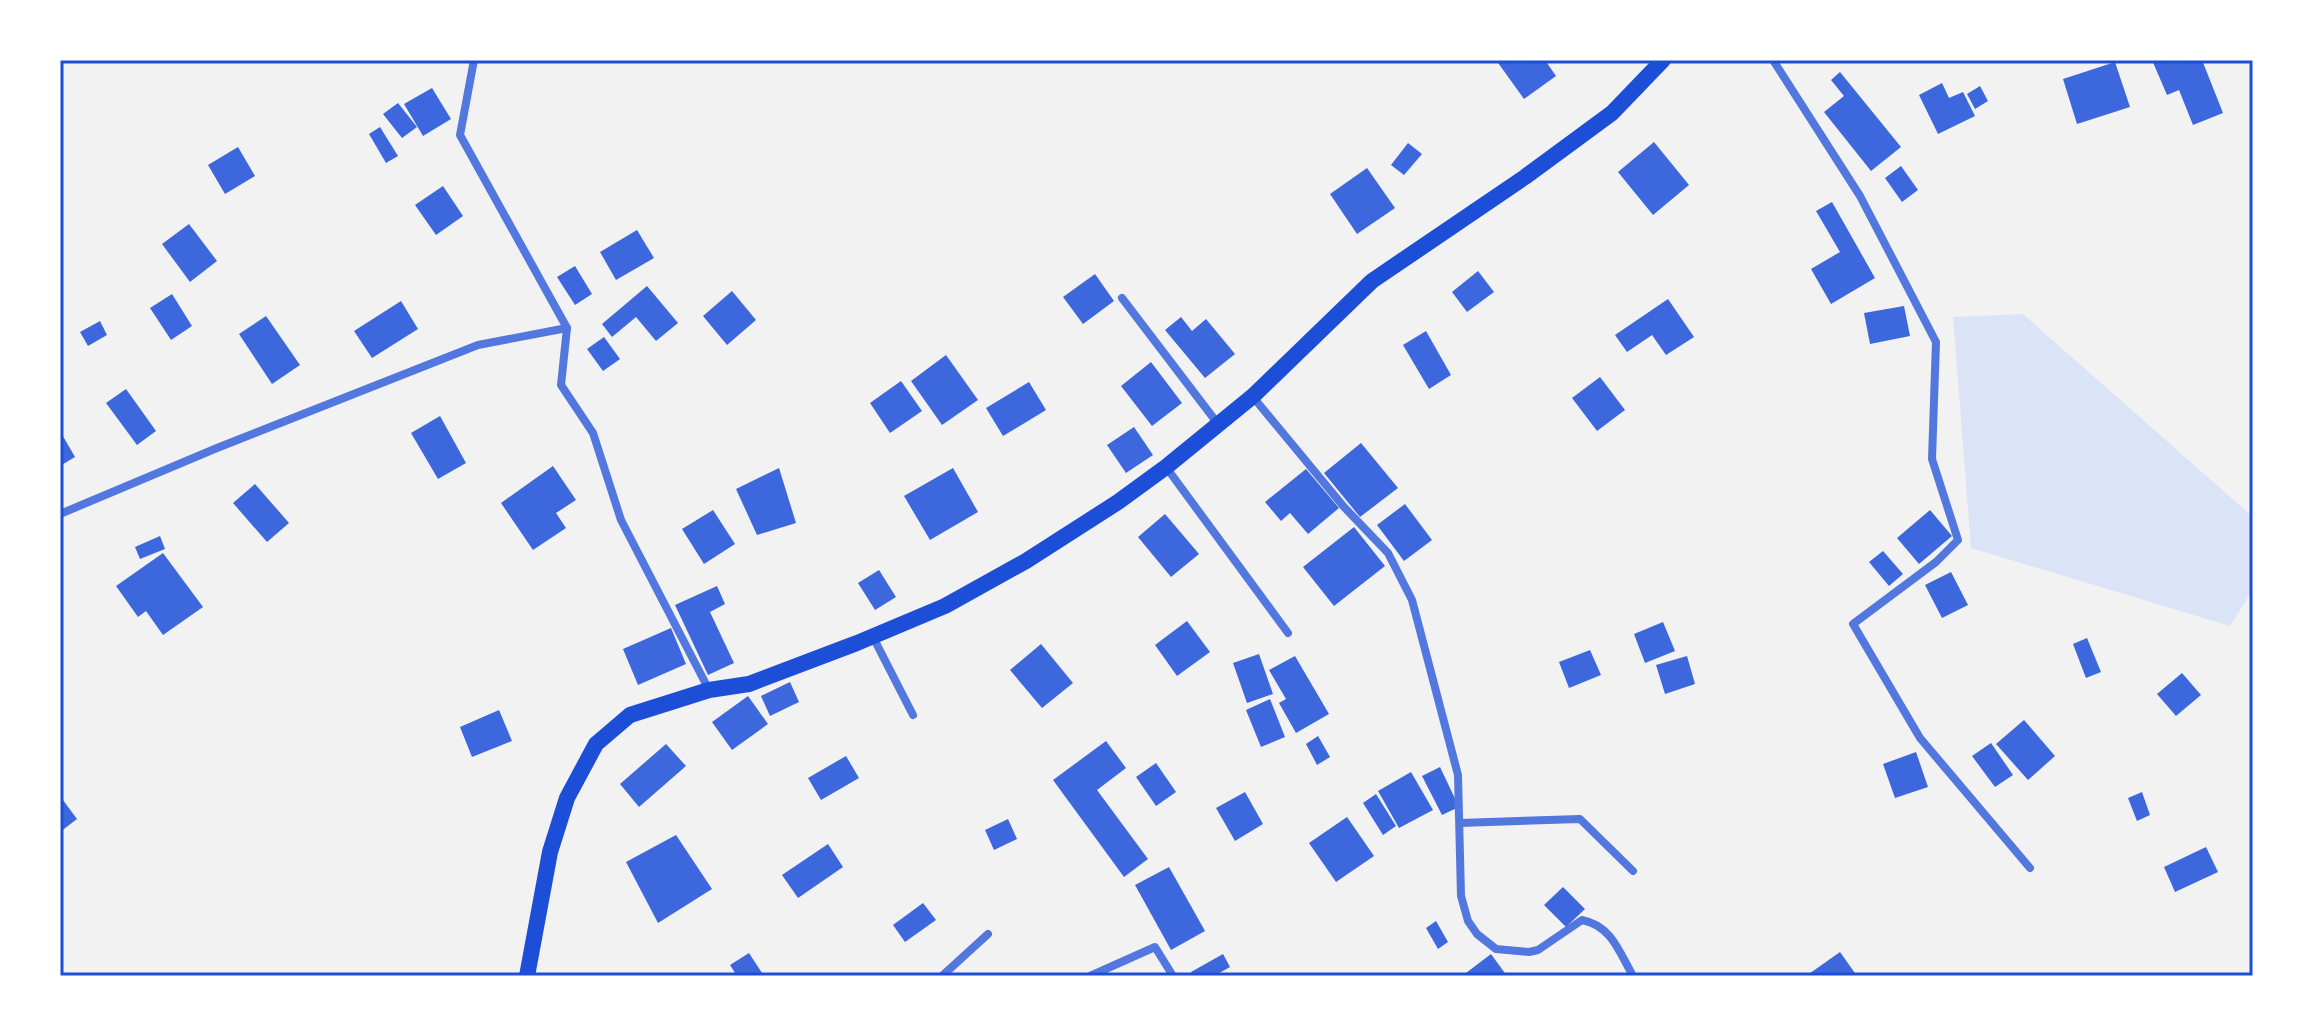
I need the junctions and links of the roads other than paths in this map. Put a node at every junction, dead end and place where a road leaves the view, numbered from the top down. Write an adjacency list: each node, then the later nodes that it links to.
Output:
1 (474, 60): 5 (street)
2 (1663, 60): 6 (main road)
3 (1773, 60): 15 (street)
4 (1122, 298): 7 (street)
5 (567, 328): 9 (street); 12 (street)
6 (1253, 396): 7 (main road); 14 (street)
7 (1218, 424): 8 (main road)
8 (1166, 467): 10 (street); 11 (main road)
9 (60, 514)
10 (1288, 633)
11 (872, 636): 12 (main road); 13 (street)
12 (709, 690): 18 (main road)
13 (913, 715)
14 (1460, 823): 16 (street); 22 (street)
15 (2030, 868)
16 (1633, 871)
17 (988, 934): 19 (street)
18 (527, 976)
19 (942, 976)
20 (1090, 976): 21 (street)
21 (1173, 976)
22 (1633, 976)

